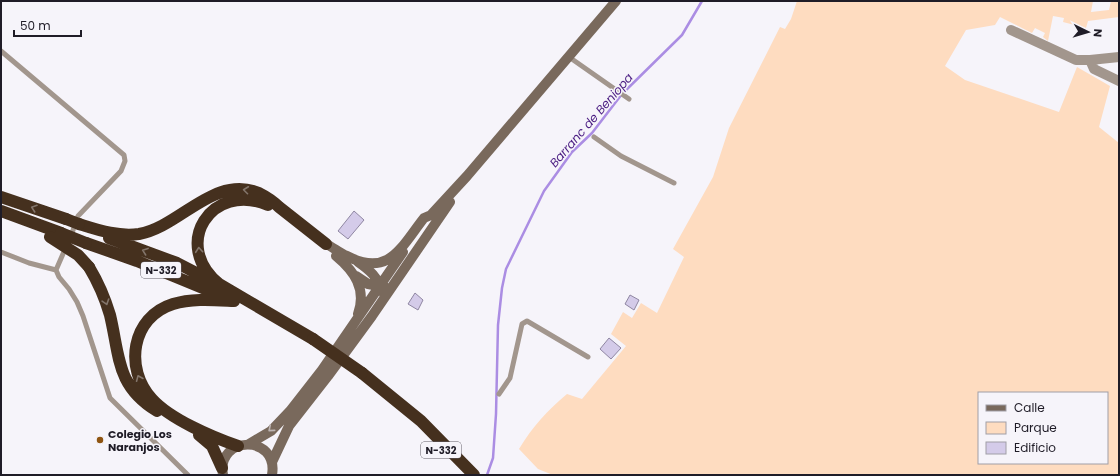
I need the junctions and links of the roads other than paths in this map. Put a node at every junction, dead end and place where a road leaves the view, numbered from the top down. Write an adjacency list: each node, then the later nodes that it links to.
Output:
1 (616, 1): 4 (street)
2 (1011, 30): 6 (street)
3 (1, 51): 23 (lane)
4 (569, 57): 8 (lane); 10 (street)
5 (1119, 58): 6 (street)
6 (1090, 60): 7 (street)
7 (1119, 81)
8 (629, 99)
9 (594, 137): 11 (lane)
10 (468, 176): 15 (street); 18 (street)
11 (674, 183)
12 (1, 197): 17 (highway, one-way to 12, bridge)
13 (279, 207): 17 (highway, one-way to 17); 20 (highway); 25 (highway, one-way to 13)
14 (1, 211): 19 (highway, N-332)
15 (431, 215): 22 (street); 26 (street)
16 (1, 219): 19 (highway)
17 (79, 224): 25 (highway, one-way to 17)
18 (430, 230): 26 (street); 32 (street)
19 (56, 235): 27 (highway, N-332, bridge); 36 (highway, one-way to 36, bridge)
20 (326, 244): 22 (street); 24 (street)
21 (1, 252): 23 (lane)
22 (354, 259): 26 (street)
23 (56, 270): 37 (lane)
24 (356, 276): 26 (street); 28 (street)
25 (219, 284): 29 (highway)
26 (380, 287): 28 (street); 32 (street)
27 (234, 301): 29 (highway, N-332); 34 (highway, one-way to 27)
28 (355, 322): 34 (street, one-way to 34)
29 (312, 342): 33 (highway, N-332)
30 (588, 357): 31 (lane)
31 (499, 394)
32 (296, 417): 35 (street)
33 (419, 424): 39 (highway, N-332); 40 (highway)
34 (243, 445): 35 (street); 36 (street)
35 (272, 462): 38 (street)
36 (222, 471)
37 (188, 475)
38 (272, 475)
39 (465, 475)
40 (474, 475)

